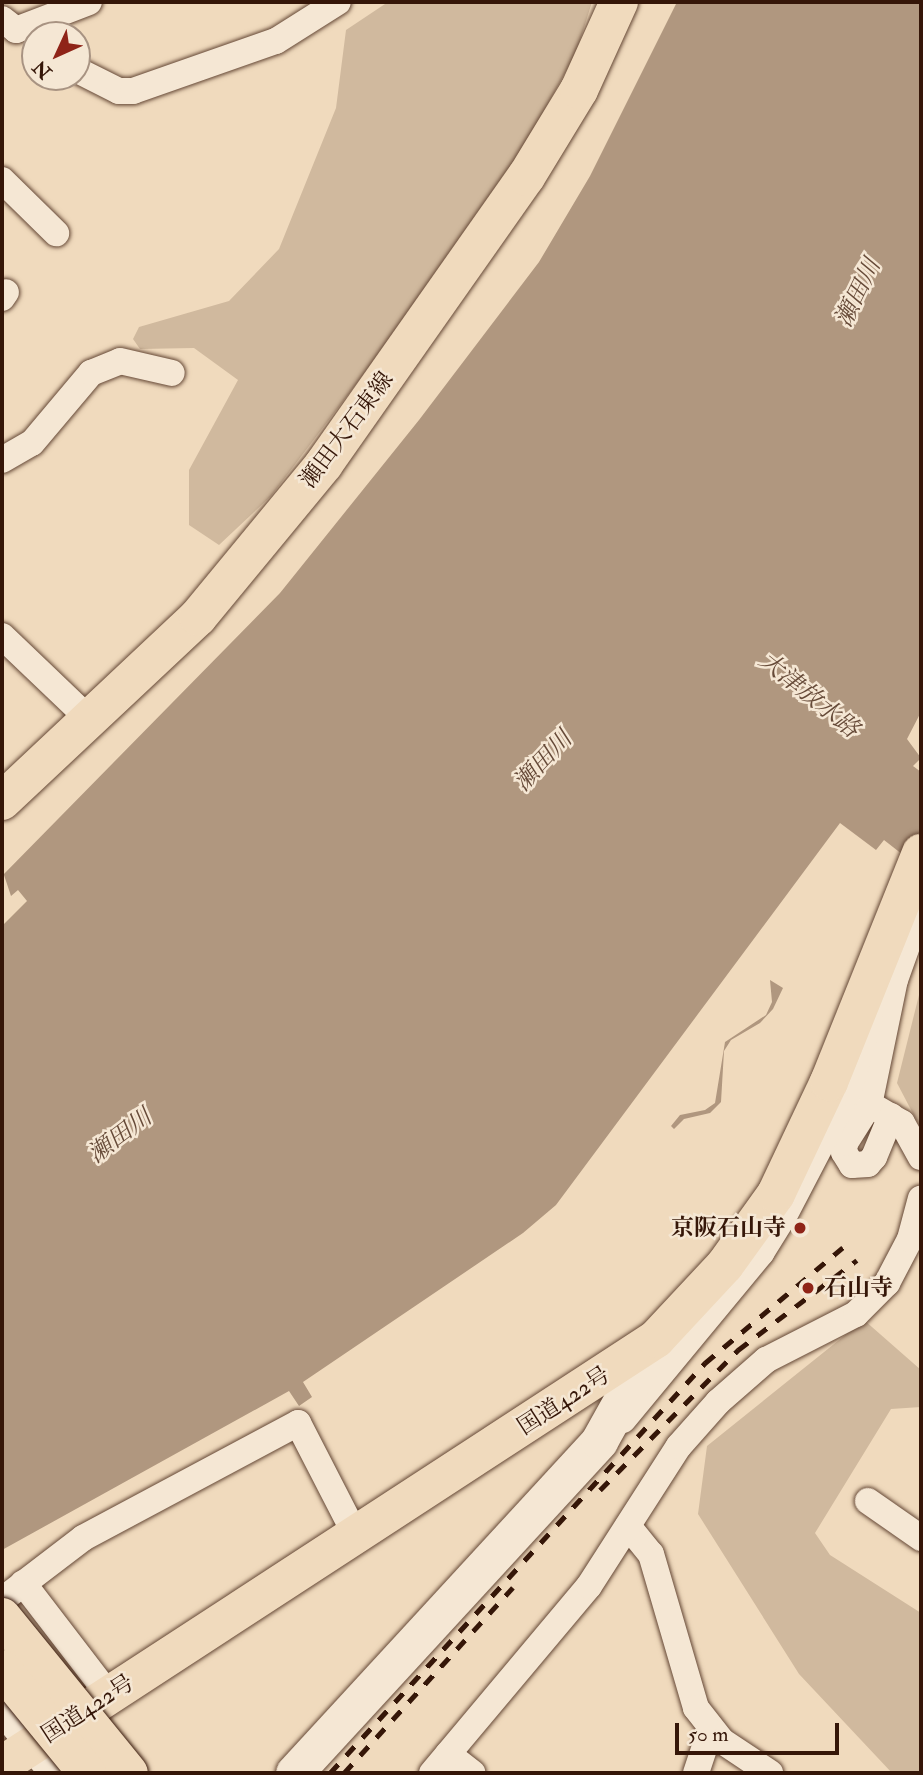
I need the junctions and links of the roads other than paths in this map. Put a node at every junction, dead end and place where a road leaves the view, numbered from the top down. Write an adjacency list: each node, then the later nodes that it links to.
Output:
1 (89, 2): 4 (street)
2 (338, 2): 5 (street)
3 (619, 2): 11 (main road, 瀬田大石東線)
4 (14, 33)
5 (91, 77)
6 (2, 180): 7 (street)
7 (56, 233)
8 (172, 373): 9 (street)
9 (2, 460)
10 (2, 636): 11 (street)
11 (89, 719): 12 (main road, 瀬田大石東線)
12 (2, 801)
13 (918, 861): 15 (main road, 国道422号)
14 (921, 906): 15 (street)
15 (859, 1099): 16 (street); 18 (main road, 国道422号); 19 (street)
16 (921, 1157)
17 (921, 1198): 21 (street)
18 (656, 1339): 19 (street); 22 (main road, 国道422号)
19 (599, 1441): 35 (street)
20 (868, 1501): 23 (street)
21 (628, 1526): 30 (street); 32 (street)
22 (355, 1534): 24 (street); 28 (main road, 国道422号)
23 (921, 1538)
24 (23, 1583): 25 (street); 28 (street)
25 (2, 1601)
26 (2, 1617): 34 (main road, bridge)
27 (2, 1669): 33 (main road, bridge)
28 (108, 1695): 31 (main road, 国道422号)
29 (2, 1712): 31 (street)
30 (710, 1731): 37 (street); 38 (street)
31 (28, 1762)
32 (440, 1763): 36 (street)
33 (87, 1773)
34 (129, 1773)
35 (294, 1773)
36 (472, 1773)
37 (696, 1773)
38 (770, 1773)

